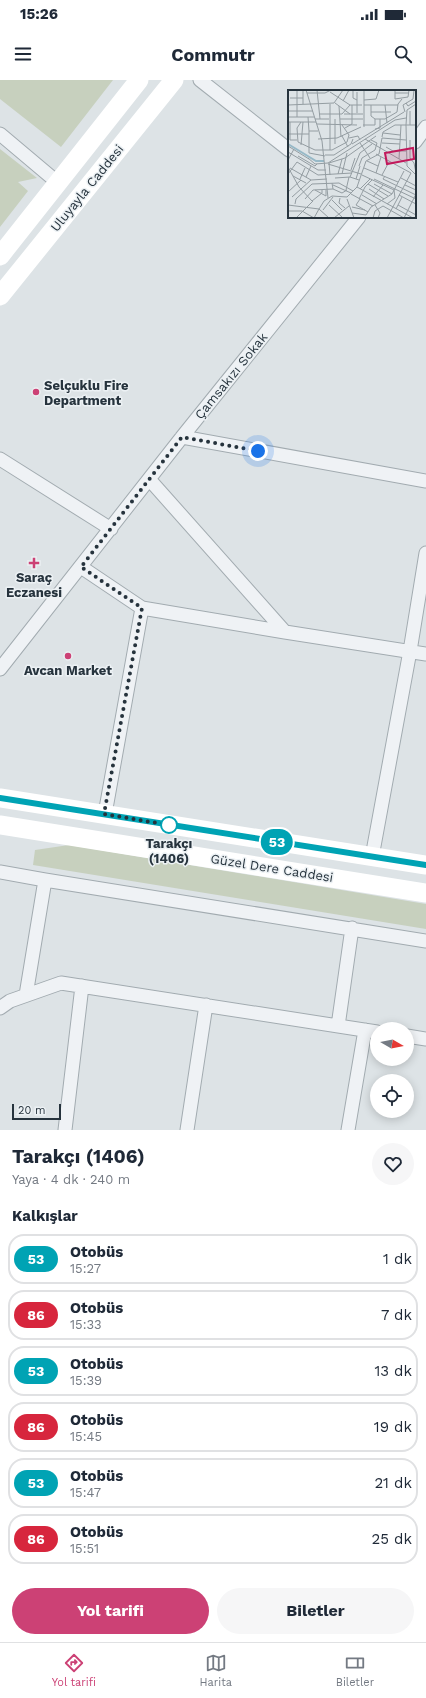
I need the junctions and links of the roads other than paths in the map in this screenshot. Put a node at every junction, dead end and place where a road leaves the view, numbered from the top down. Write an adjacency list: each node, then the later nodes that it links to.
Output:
1 (139, 80): 8 (main road, Uluyayla Caddesi)
2 (174, 80): 11 (main road, Uluyayla Caddesi)
3 (200, 80): 7 (street)
4 (426, 127): 6 (street)
5 (0, 134): 8 (street)
6 (416, 141)
7 (288, 149)
8 (57, 182): 10 (main road, Uluyayla Caddesi)
9 (358, 218): 12 (street, Çamsakızı Sokak)
10 (0, 256)
11 (0, 296)
12 (182, 437): 14 (street, Çamsakızı Sokak); 15 (street)
13 (0, 459): 16 (street)
14 (149, 479): 16 (street, Çamsakızı Sokak); 20 (street)
15 (426, 481)
16 (111, 529): 18 (street, Çamsakızı Sokak)
17 (426, 553): 21 (street)
18 (81, 567): 19 (street); 23 (street, Çamsakızı Sokak)
19 (142, 608): 20 (street); 25 (street)
20 (284, 632): 21 (street)
21 (410, 651): 22 (street); 27 (street)
22 (426, 654)
23 (0, 669)
24 (0, 798): 25 (main road, Güzel Dere Caddesi)
25 (104, 814): 27 (main road, Güzel Dere Caddesi)
26 (0, 825): 31 (main road, Güzel Dere Caddesi)
27 (372, 857): 28 (main road, Güzel Dere Caddesi)
28 (426, 865)
29 (0, 872): 30 (street)
30 (45, 880): 32 (street); 35 (street)
31 (426, 893)
32 (352, 928): 33 (street); 38 (street)
33 (426, 941)
34 (82, 986): 35 (street); 36 (street); 43 (street)
35 (26, 995): 37 (street)
36 (206, 1005): 38 (street); 44 (street)
37 (0, 1008)
38 (338, 1026): 39 (street)
39 (370, 1031)
40 (370, 1035): 45 (street)
41 (414, 1037): 42 (street)
42 (426, 1039)
43 (65, 1130)
44 (187, 1130)
45 (348, 1130)

